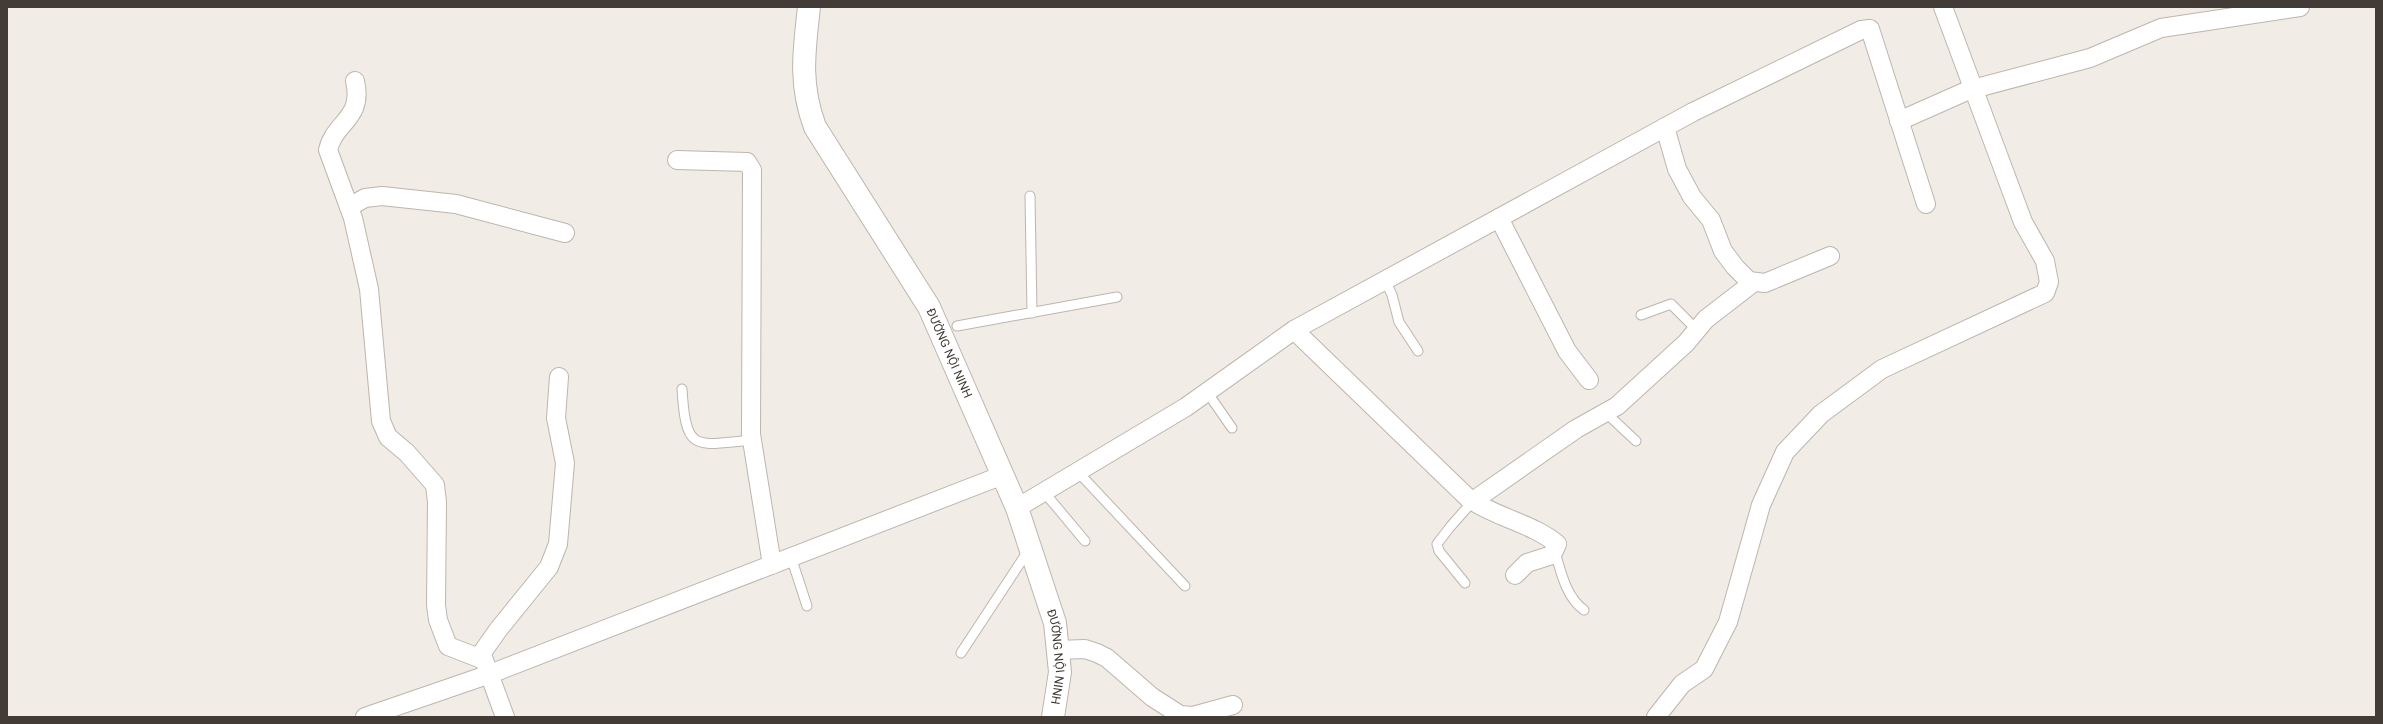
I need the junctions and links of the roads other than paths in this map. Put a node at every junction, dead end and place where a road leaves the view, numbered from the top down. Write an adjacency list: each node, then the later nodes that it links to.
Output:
1 (809, 7): 20 (street, ĐƯỜNG NỘI NINH)
2 (1943, 7): 5 (street)
3 (2300, 7): 5 (street)
4 (355, 81): 11 (street)
5 (1974, 88): 6 (street); 55 (street)
6 (1898, 121): 7 (street); 10 (street)
7 (1665, 127): 12 (street); 16 (street)
8 (676, 160): 30 (street)
9 (1030, 196): 18 (lane)
10 (1926, 204)
11 (349, 207): 13 (street); 49 (street)
12 (1499, 218): 15 (street); 25 (street)
13 (565, 233)
14 (1830, 256): 16 (street)
15 (1385, 280): 21 (street); 23 (lane)
16 (1754, 282): 22 (street)
17 (1117, 297): 18 (lane)
18 (1032, 313): 20 (lane)
19 (1641, 315): 22 (lane)
20 (949, 328): 33 (street, ĐƯỜNG NỘI NINH)
21 (1294, 330): 27 (street); 35 (street)
22 (1697, 330): 28 (street)
23 (1418, 351)
24 (559, 377): 49 (street)
25 (1589, 380)
26 (682, 389): 30 (lane)
27 (1207, 392): 29 (lane); 32 (street)
28 (1606, 412): 31 (lane); 35 (street)
29 (1232, 428)
30 (752, 440): 41 (street)
31 (1636, 441)
32 (1078, 472): 34 (street); 44 (lane)
33 (1003, 475): 36 (street, ĐƯỜNG NỘI NINH); 40 (street)
34 (1044, 492): 36 (street); 37 (lane)
35 (1473, 502): 39 (street); 43 (lane)
36 (1017, 508): 38 (street, ĐƯỜNG NỘI NINH)
37 (1086, 541)
38 (1030, 548): 47 (street, ĐƯỜNG NỘI NINH); 48 (lane)
39 (1554, 552): 42 (street); 46 (lane)
40 (790, 558): 41 (street); 45 (lane)
41 (772, 565): 50 (street)
42 (1515, 575)
43 (1465, 583)
44 (1185, 586)
45 (807, 606)
46 (1584, 610)
47 (1058, 650): 51 (street); 54 (street, ĐƯỜNG NỘI NINH)
48 (961, 653)
49 (480, 657): 50 (street)
50 (490, 674): 52 (street); 53 (street)
51 (1233, 705)
52 (365, 717)
53 (505, 717)
54 (1053, 717)
55 (1656, 717)

